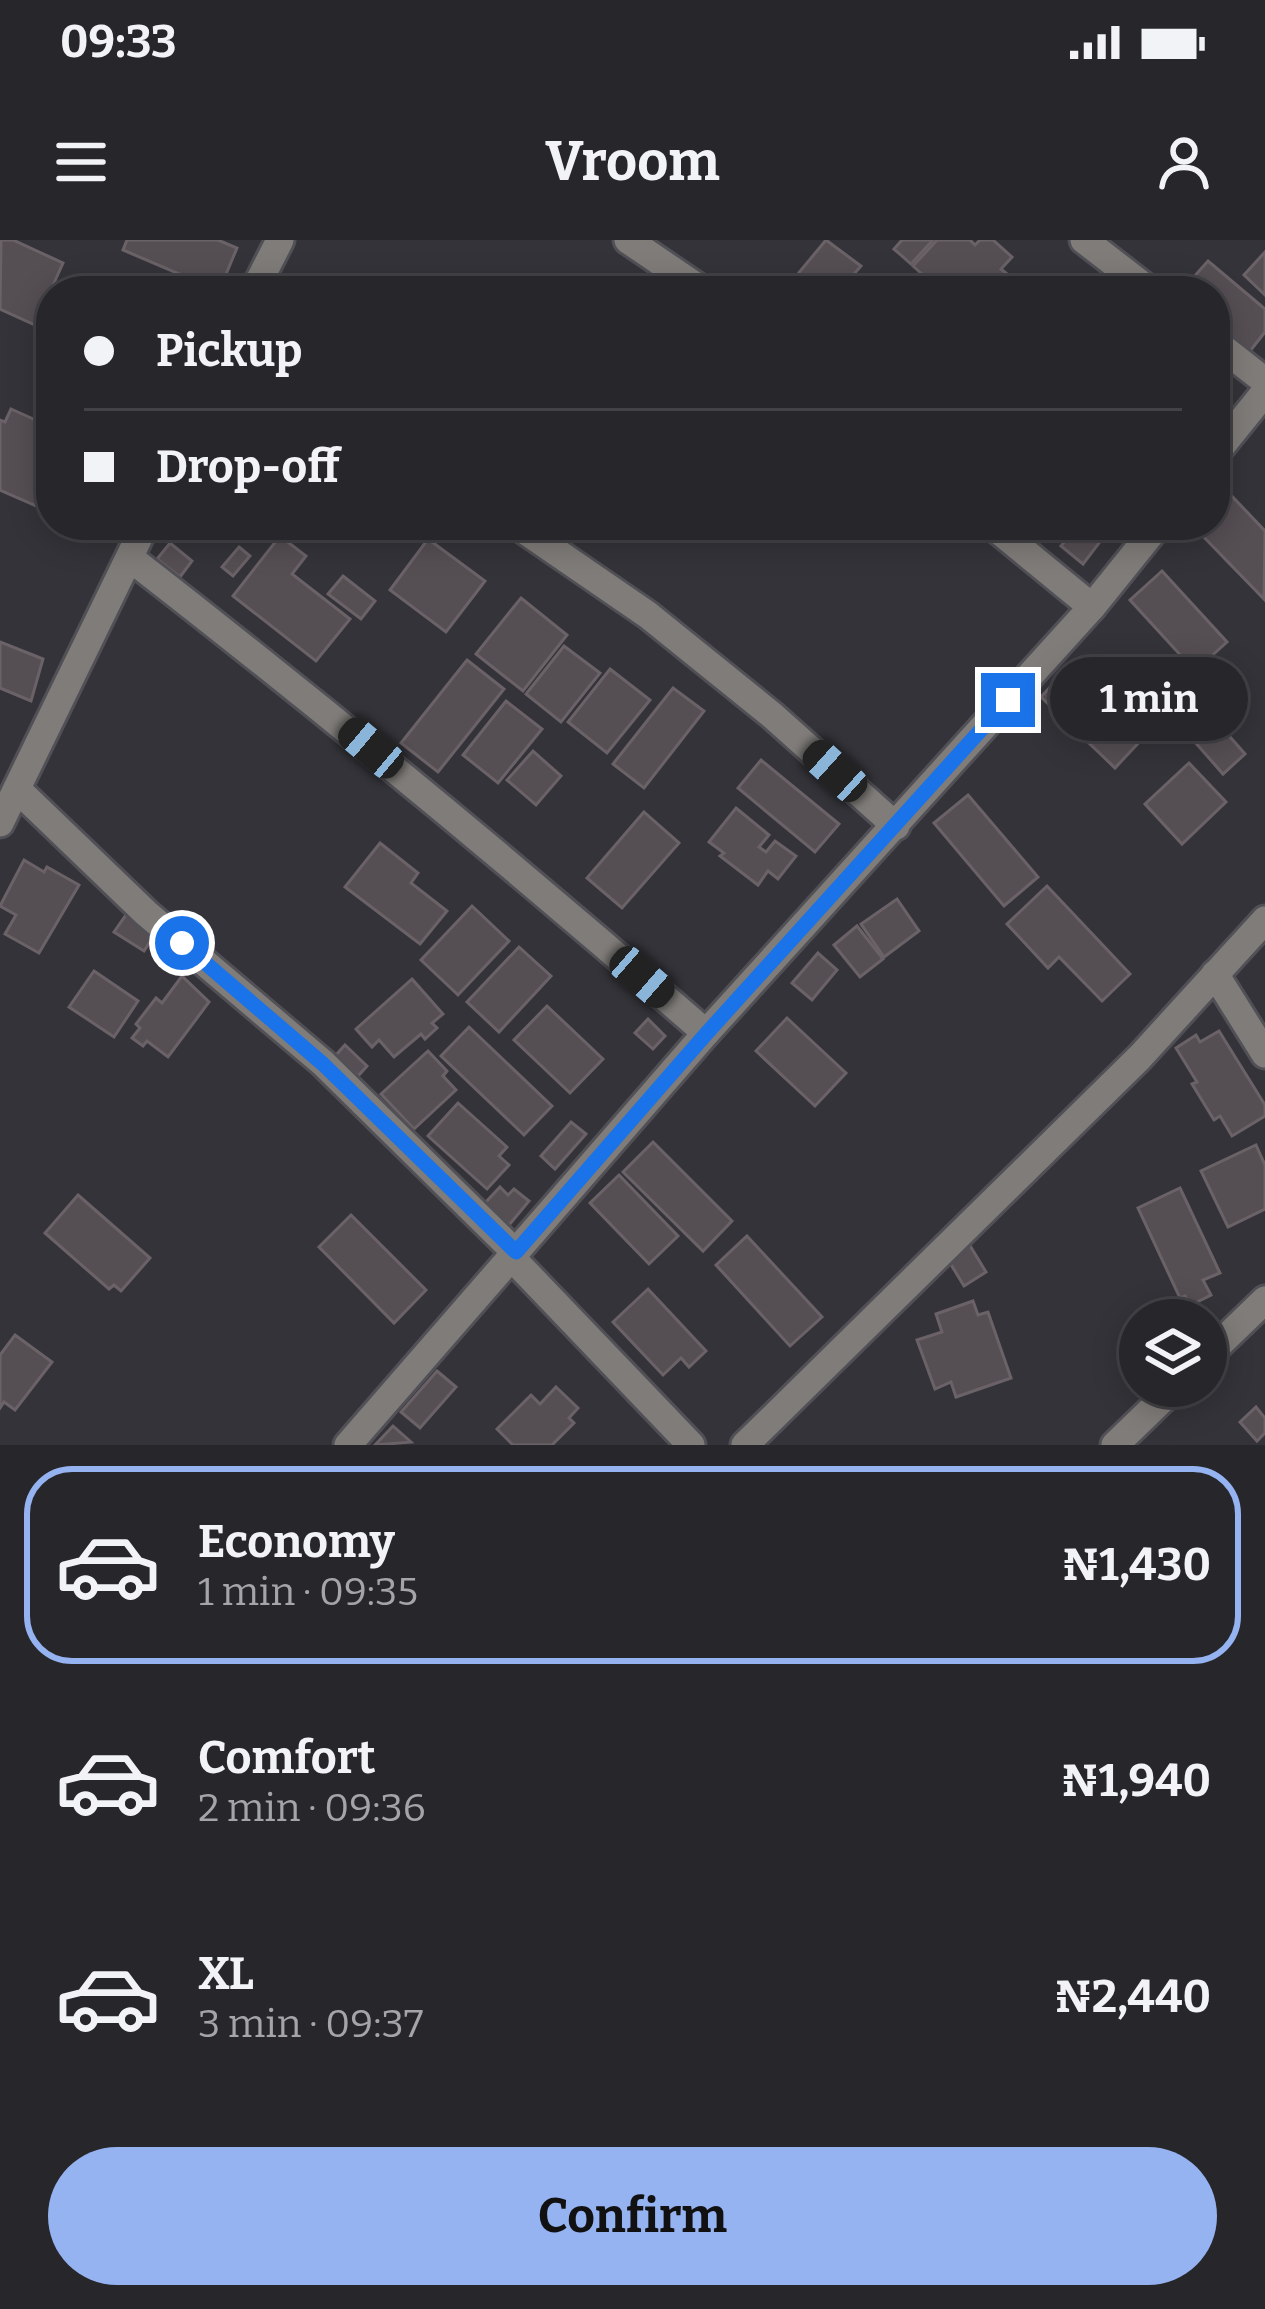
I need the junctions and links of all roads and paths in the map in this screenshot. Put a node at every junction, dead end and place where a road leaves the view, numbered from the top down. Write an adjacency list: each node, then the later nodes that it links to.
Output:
1 (280, 240): 4 (street)
2 (628, 240): 5 (street)
3 (1084, 240): 6 (street)
4 (262, 276)
5 (681, 276)
6 (1131, 276)
7 (1230, 354): 8 (street)
8 (1265, 381)
9 (1265, 392): 10 (street)
10 (1230, 435)
11 (138, 540): 15 (street)
12 (539, 540): 19 (street)
13 (1010, 540): 16 (street)
14 (1146, 540): 16 (street)
15 (130, 558): 17 (street); 22 (street)
16 (1092, 607): 19 (street)
17 (17, 789): 18 (street); 24 (street)
18 (0, 823)
19 (896, 826): 22 (street)
20 (1265, 920): 21 (street)
21 (1215, 974): 23 (street); 30 (street)
22 (706, 1034): 24 (street)
23 (1265, 1054)
24 (514, 1255): 28 (street); 29 (street)
25 (1265, 1300): 26 (street)
26 (1227, 1337)
27 (1154, 1407): 31 (street)
28 (348, 1445)
29 (692, 1445)
30 (745, 1445)
31 (1115, 1445)

